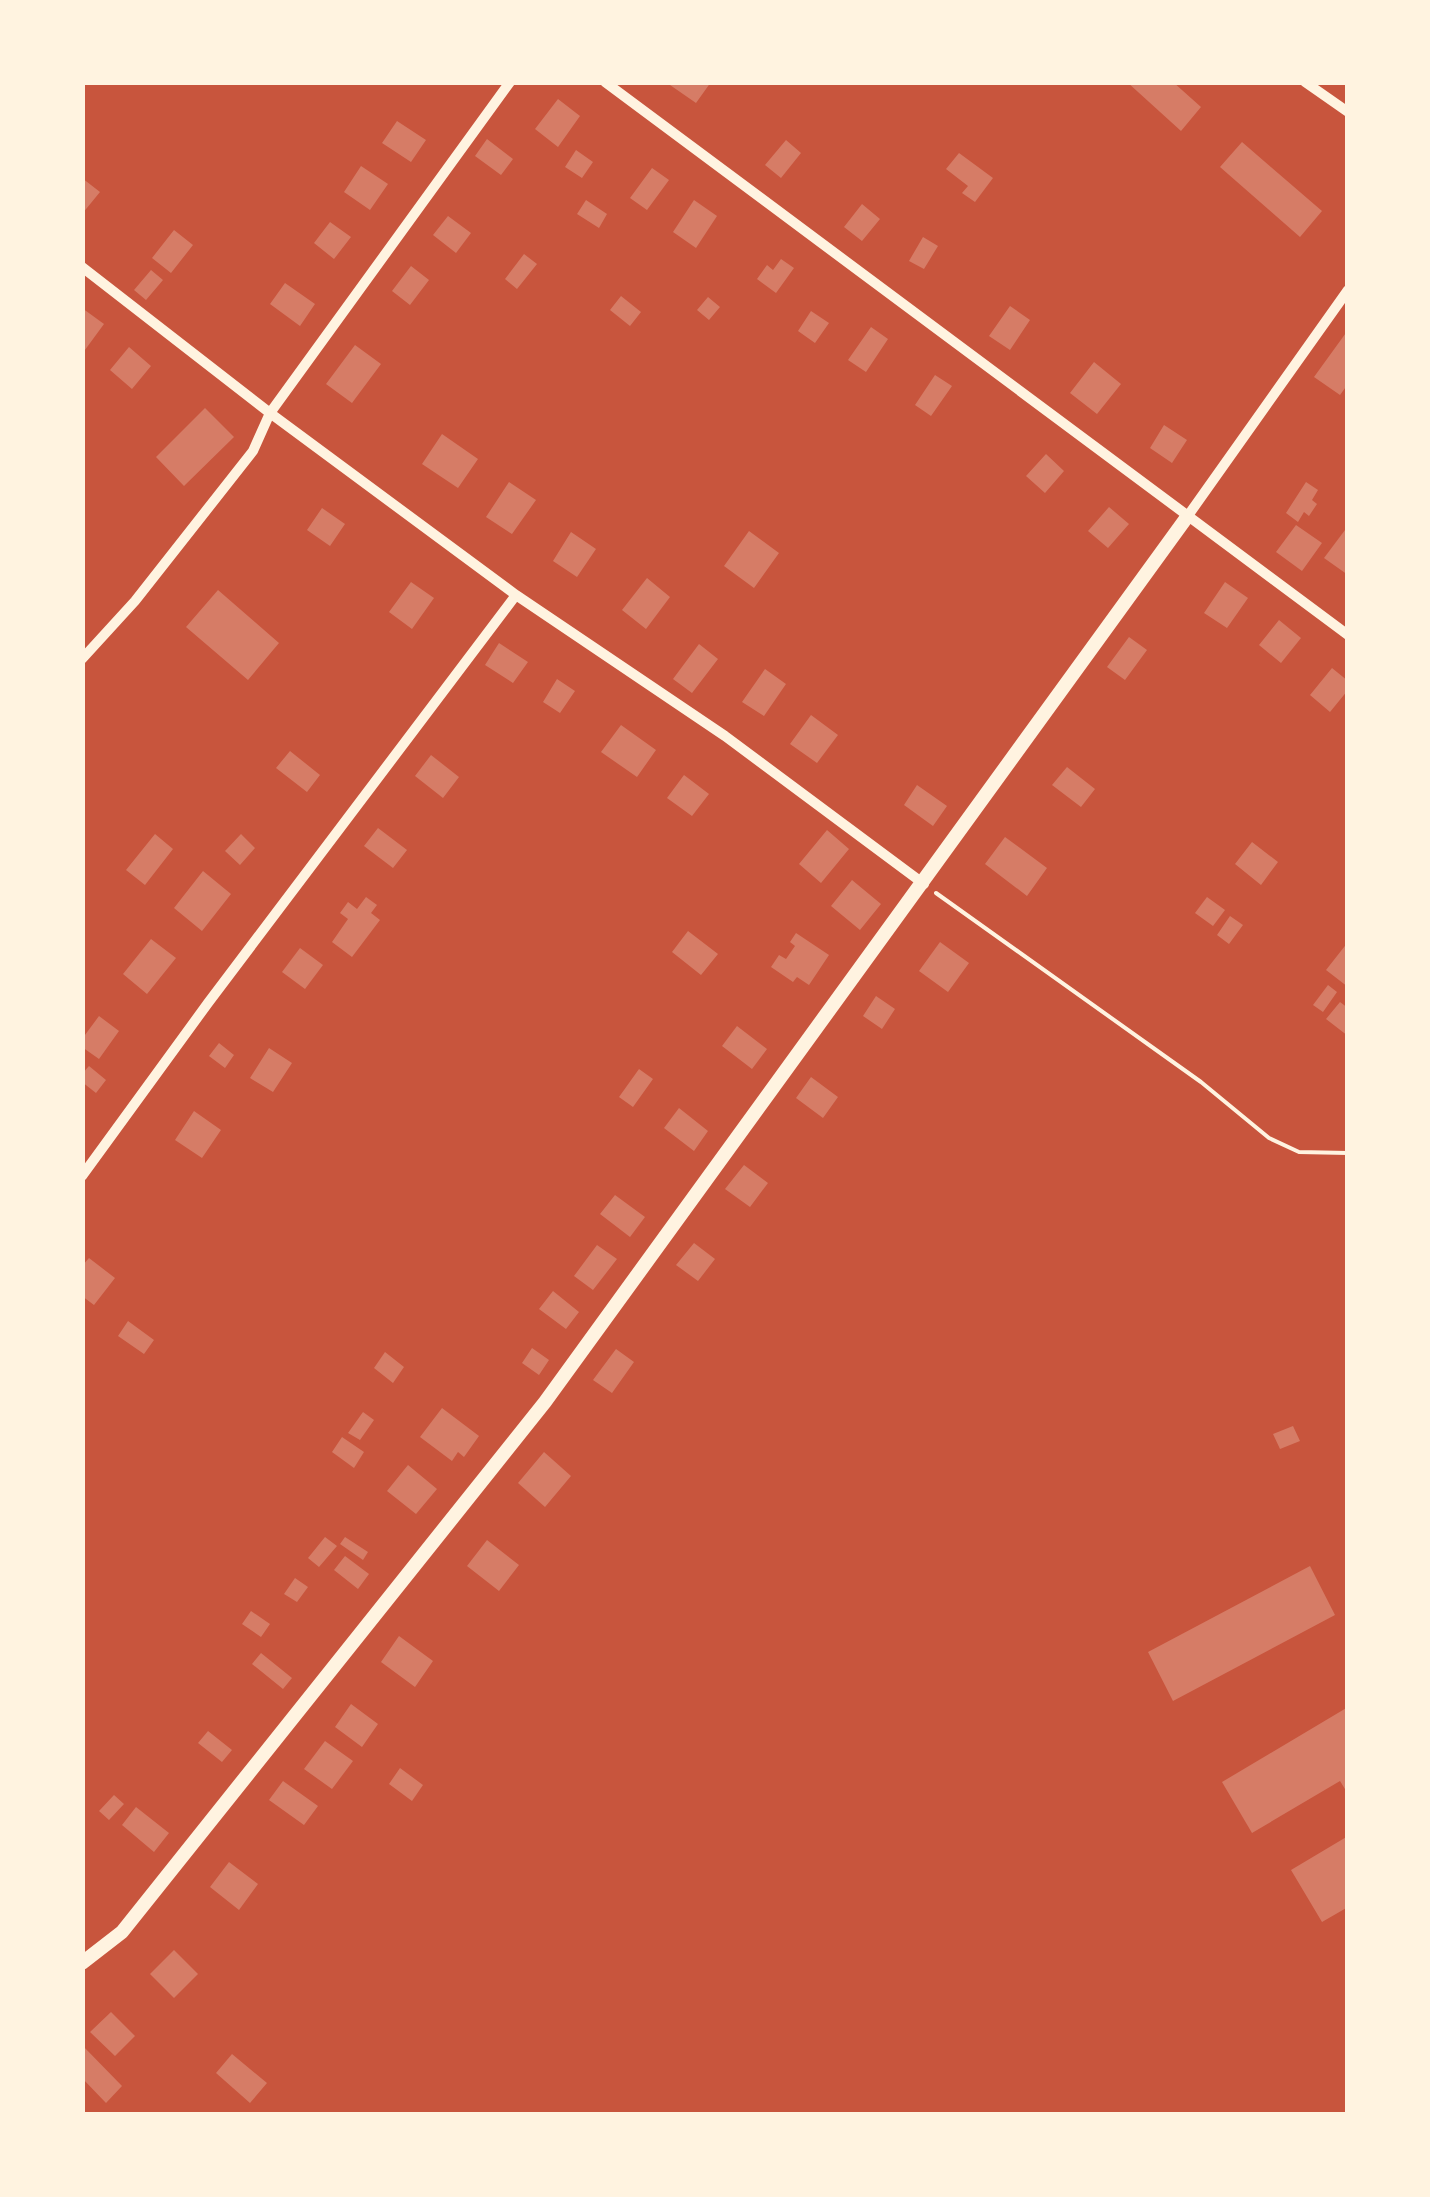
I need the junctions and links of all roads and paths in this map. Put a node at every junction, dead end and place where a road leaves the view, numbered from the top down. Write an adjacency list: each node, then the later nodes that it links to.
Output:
1 (510, 82): 7 (street)
2 (605, 82): 8 (street)
3 (1304, 82): 4 (street)
4 (1348, 112)
5 (82, 267): 7 (street)
6 (1348, 290): 8 (street)
7 (270, 413): 9 (street); 11 (street)
8 (1187, 517): 10 (street); 12 (street)
9 (516, 595): 12 (street); 14 (street)
10 (1348, 635)
11 (82, 659)
12 (924, 884): 13 (path); 15 (street)
13 (1348, 1153)
14 (82, 1176)
15 (82, 1963)

